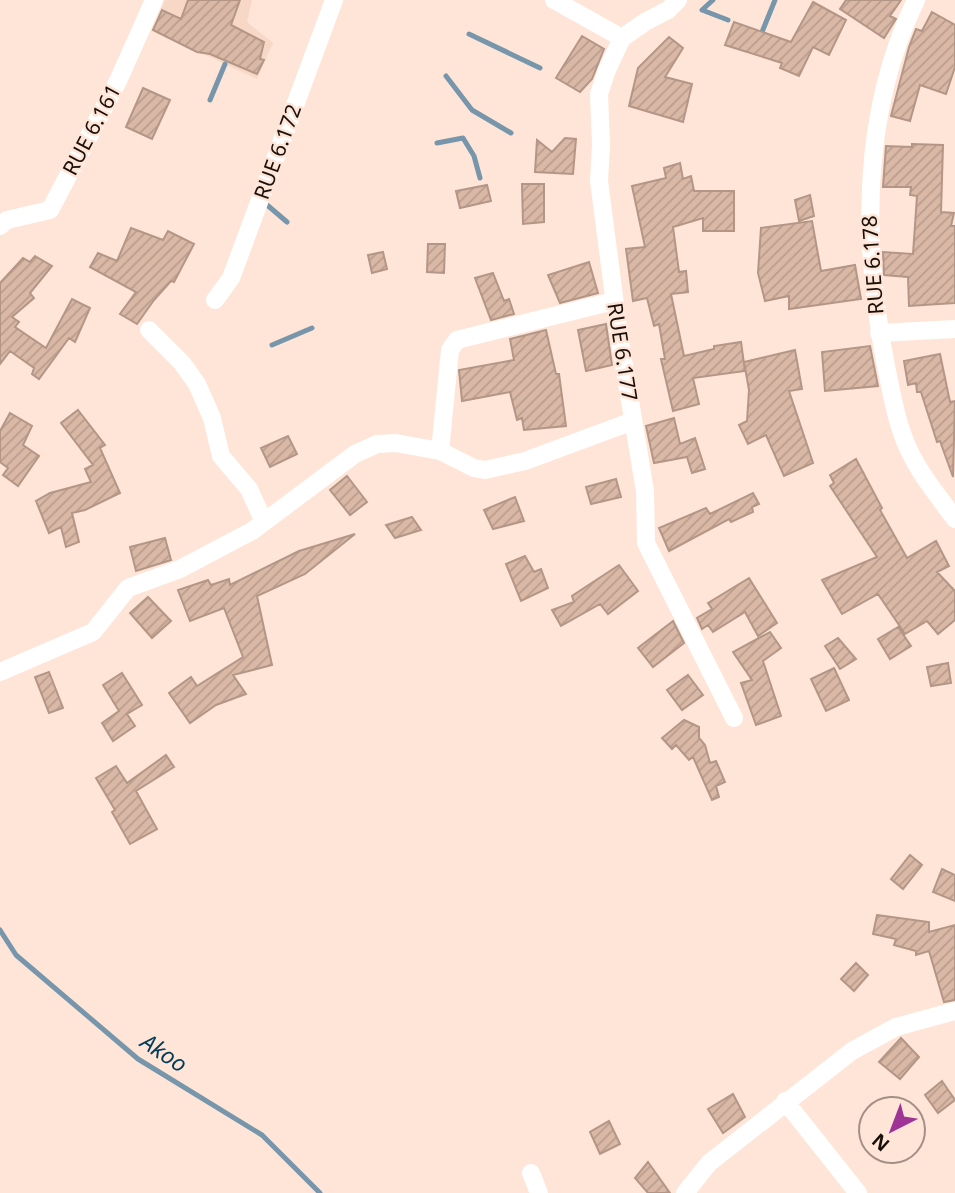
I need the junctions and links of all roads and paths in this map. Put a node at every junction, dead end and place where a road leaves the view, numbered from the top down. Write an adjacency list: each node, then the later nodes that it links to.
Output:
1 (154, 0): 7 (street, RUE 6.161)
2 (334, 0): 8 (street, RUE 6.172)
3 (554, 0): 6 (street)
4 (678, 0): 6 (street)
5 (916, 0): 12 (street, RUE 6.178)
6 (622, 38): 9 (street, RUE 6.177)
7 (0, 226)
8 (215, 300)
9 (614, 300): 13 (street, RUE 6.177); 14 (street)
10 (955, 328): 12 (street)
11 (149, 330): 16 (street)
12 (879, 333): 15 (street, RUE 6.178)
13 (633, 421): 14 (street); 18 (street, RUE 6.177)
14 (440, 451): 16 (street)
15 (955, 519)
16 (264, 522): 17 (street)
17 (0, 672)
18 (734, 718)
19 (955, 1011): 20 (street)
20 (785, 1101): 23 (street); 24 (street)
21 (531, 1173): 22 (street)
22 (539, 1193)
23 (685, 1193)
24 (858, 1193)

